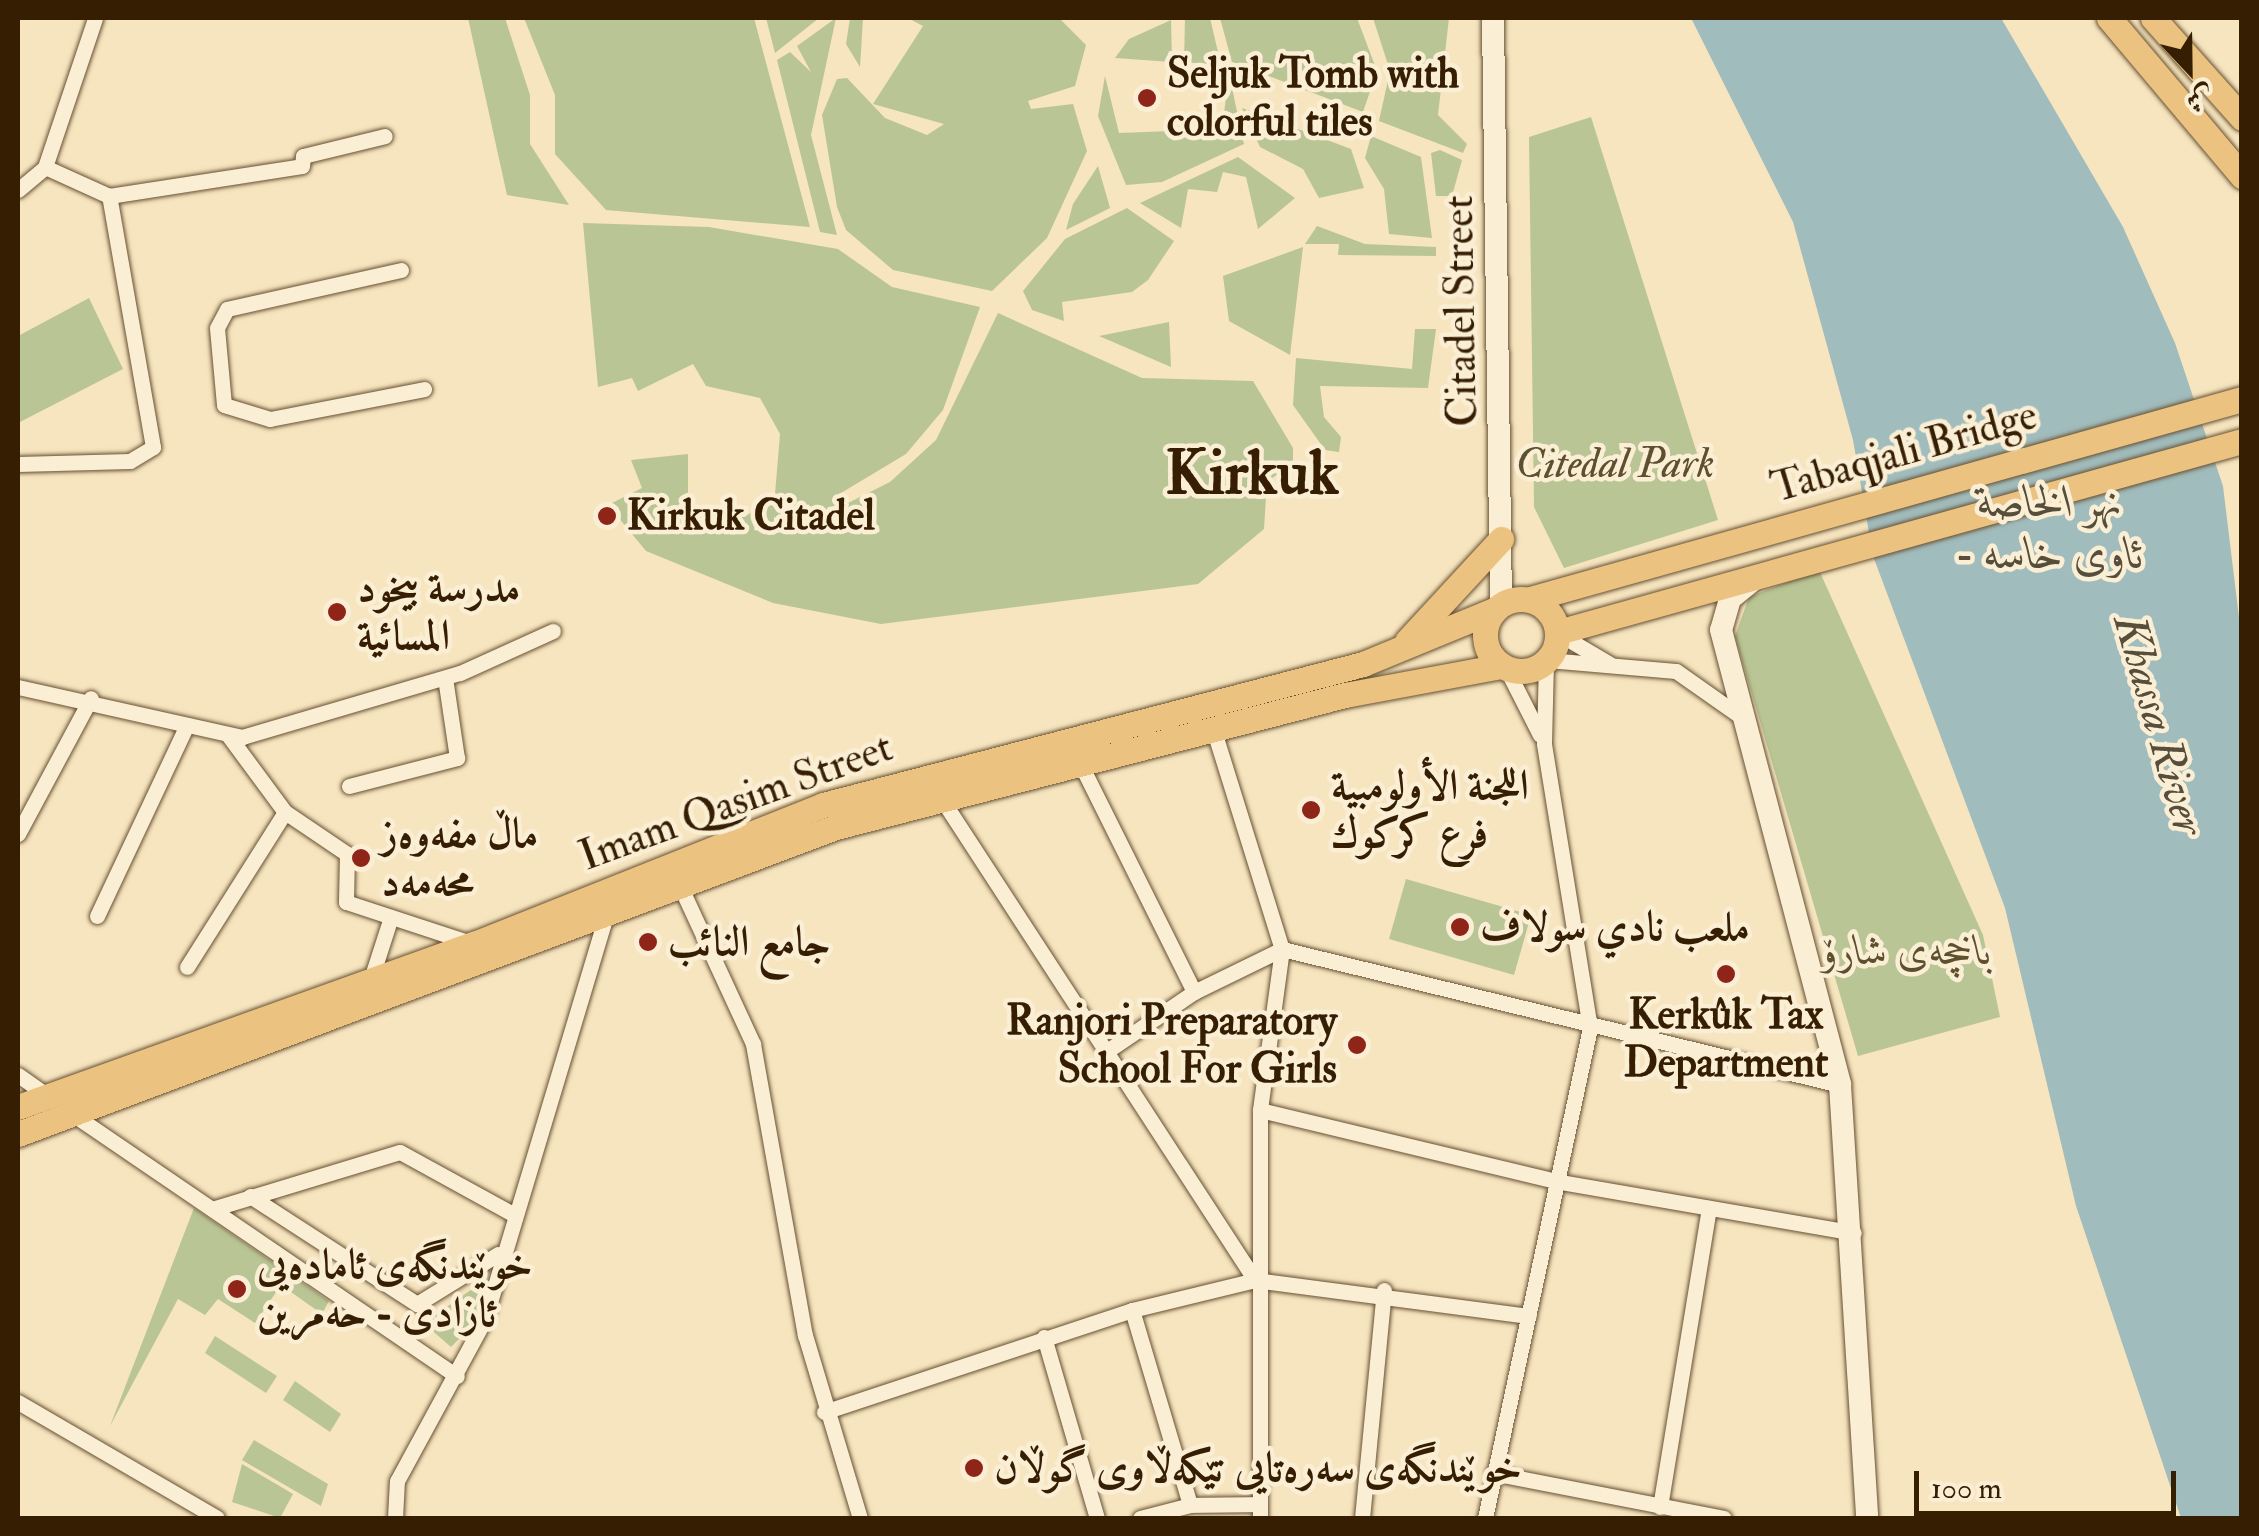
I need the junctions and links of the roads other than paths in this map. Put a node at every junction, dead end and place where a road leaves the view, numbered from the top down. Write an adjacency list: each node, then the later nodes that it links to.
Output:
1 (95, 18): 7 (street)
2 (1493, 18): 16 (street, Citadel Street)
3 (2108, 18): 8 (main road)
4 (2154, 18): 5 (main road)
5 (2242, 118)
6 (385, 136): 10 (street)
7 (45, 167): 9 (street); 10 (street)
8 (2242, 176)
9 (18, 190)
10 (109, 196): 15 (street)
11 (402, 270): 12 (street)
12 (424, 389)
13 (2235, 401): 18 (main road, Tabaqjali Bridge)
14 (2240, 442): 17 (main road, Tabaqjali Bridge)
15 (18, 464)
16 (1502, 540): 19 (street, Citadel Street); 22 (main road)
17 (1760, 575): 21 (main road, Tabaqjali Bridge); 29 (street)
18 (1530, 599): 19 (main road); 21 (main road)
19 (1498, 607): 22 (main road, Imam Qasim Street); 25 (main road)
20 (553, 632): 26 (street)
21 (1558, 633): 23 (main road); 24 (street)
22 (1398, 651): 43 (main road, Imam Qasim Street)
23 (1547, 660): 24 (street); 25 (main road); 33 (street)
24 (1610, 664): 29 (street)
25 (1504, 667): 31 (main road, Imam Qasim Street); 33 (street)
26 (445, 678): 32 (street); 35 (street)
27 (20, 691): 28 (street)
28 (91, 698): 30 (street); 38 (street)
29 (1746, 723): 51 (street)
30 (187, 726): 32 (street); 40 (street)
31 (1214, 728): 34 (main road, Imam Qasim Street); 44 (street)
32 (228, 735): 37 (street)
33 (1544, 744): 48 (street)
34 (1080, 763): 36 (main road, Imam Qasim Street); 47 (street)
35 (349, 786)
36 (941, 798): 39 (main road, Imam Qasim Street); 49 (street)
37 (284, 812): 42 (street); 45 (street)
38 (18, 834)
39 (681, 888): 41 (main road, Imam Qasim Street); 71 (street)
40 (97, 916)
41 (606, 916): 55 (main road, Imam Qasim Street); 61 (street)
42 (391, 917): 43 (street); 46 (street)
43 (474, 944): 46 (main road, Imam Qasim Street)
44 (1282, 949): 47 (street); 48 (street); 54 (street)
45 (187, 967)
46 (370, 982): 52 (main road, Imam Qasim Street)
47 (1194, 992): 49 (street)
48 (1590, 1028): 51 (street); 57 (street)
49 (1107, 1051): 64 (street)
50 (18, 1075): 52 (street)
51 (1840, 1085): 62 (street)
52 (48, 1096): 53 (main road, Imam Qasim Street); 55 (main road)
53 (18, 1108)
54 (1260, 1110): 57 (street); 64 (street)
55 (70, 1114): 56 (main road, Imam Qasim Street); 60 (street)
56 (18, 1134)
57 (1560, 1182): 59 (street); 67 (street)
58 (250, 1196): 60 (street); 61 (street); 63 (street)
59 (1708, 1208): 62 (street); 74 (street)
60 (212, 1209): 69 (street)
61 (513, 1214): 63 (street)
62 (1854, 1233): 84 (street)
63 (498, 1254): 69 (street)
64 (1256, 1280): 65 (street); 66 (street); 75 (street)
65 (1384, 1290): 67 (street); 81 (street)
66 (1132, 1310): 68 (street); 73 (street)
67 (1530, 1316): 72 (street)
68 (1044, 1337): 71 (street); 79 (street)
69 (458, 1376): 77 (street)
70 (18, 1402): 76 (street)
71 (824, 1412): 78 (street)
72 (1493, 1472): 74 (street); 82 (street)
73 (1190, 1505): 75 (street); 80 (street)
74 (1660, 1507): 83 (street)
75 (1260, 1511)
76 (218, 1518)
77 (395, 1518)
78 (860, 1518)
79 (1097, 1518)
80 (1140, 1518)
81 (1362, 1518)
82 (1485, 1518)
83 (1724, 1518)
84 (1867, 1518)

